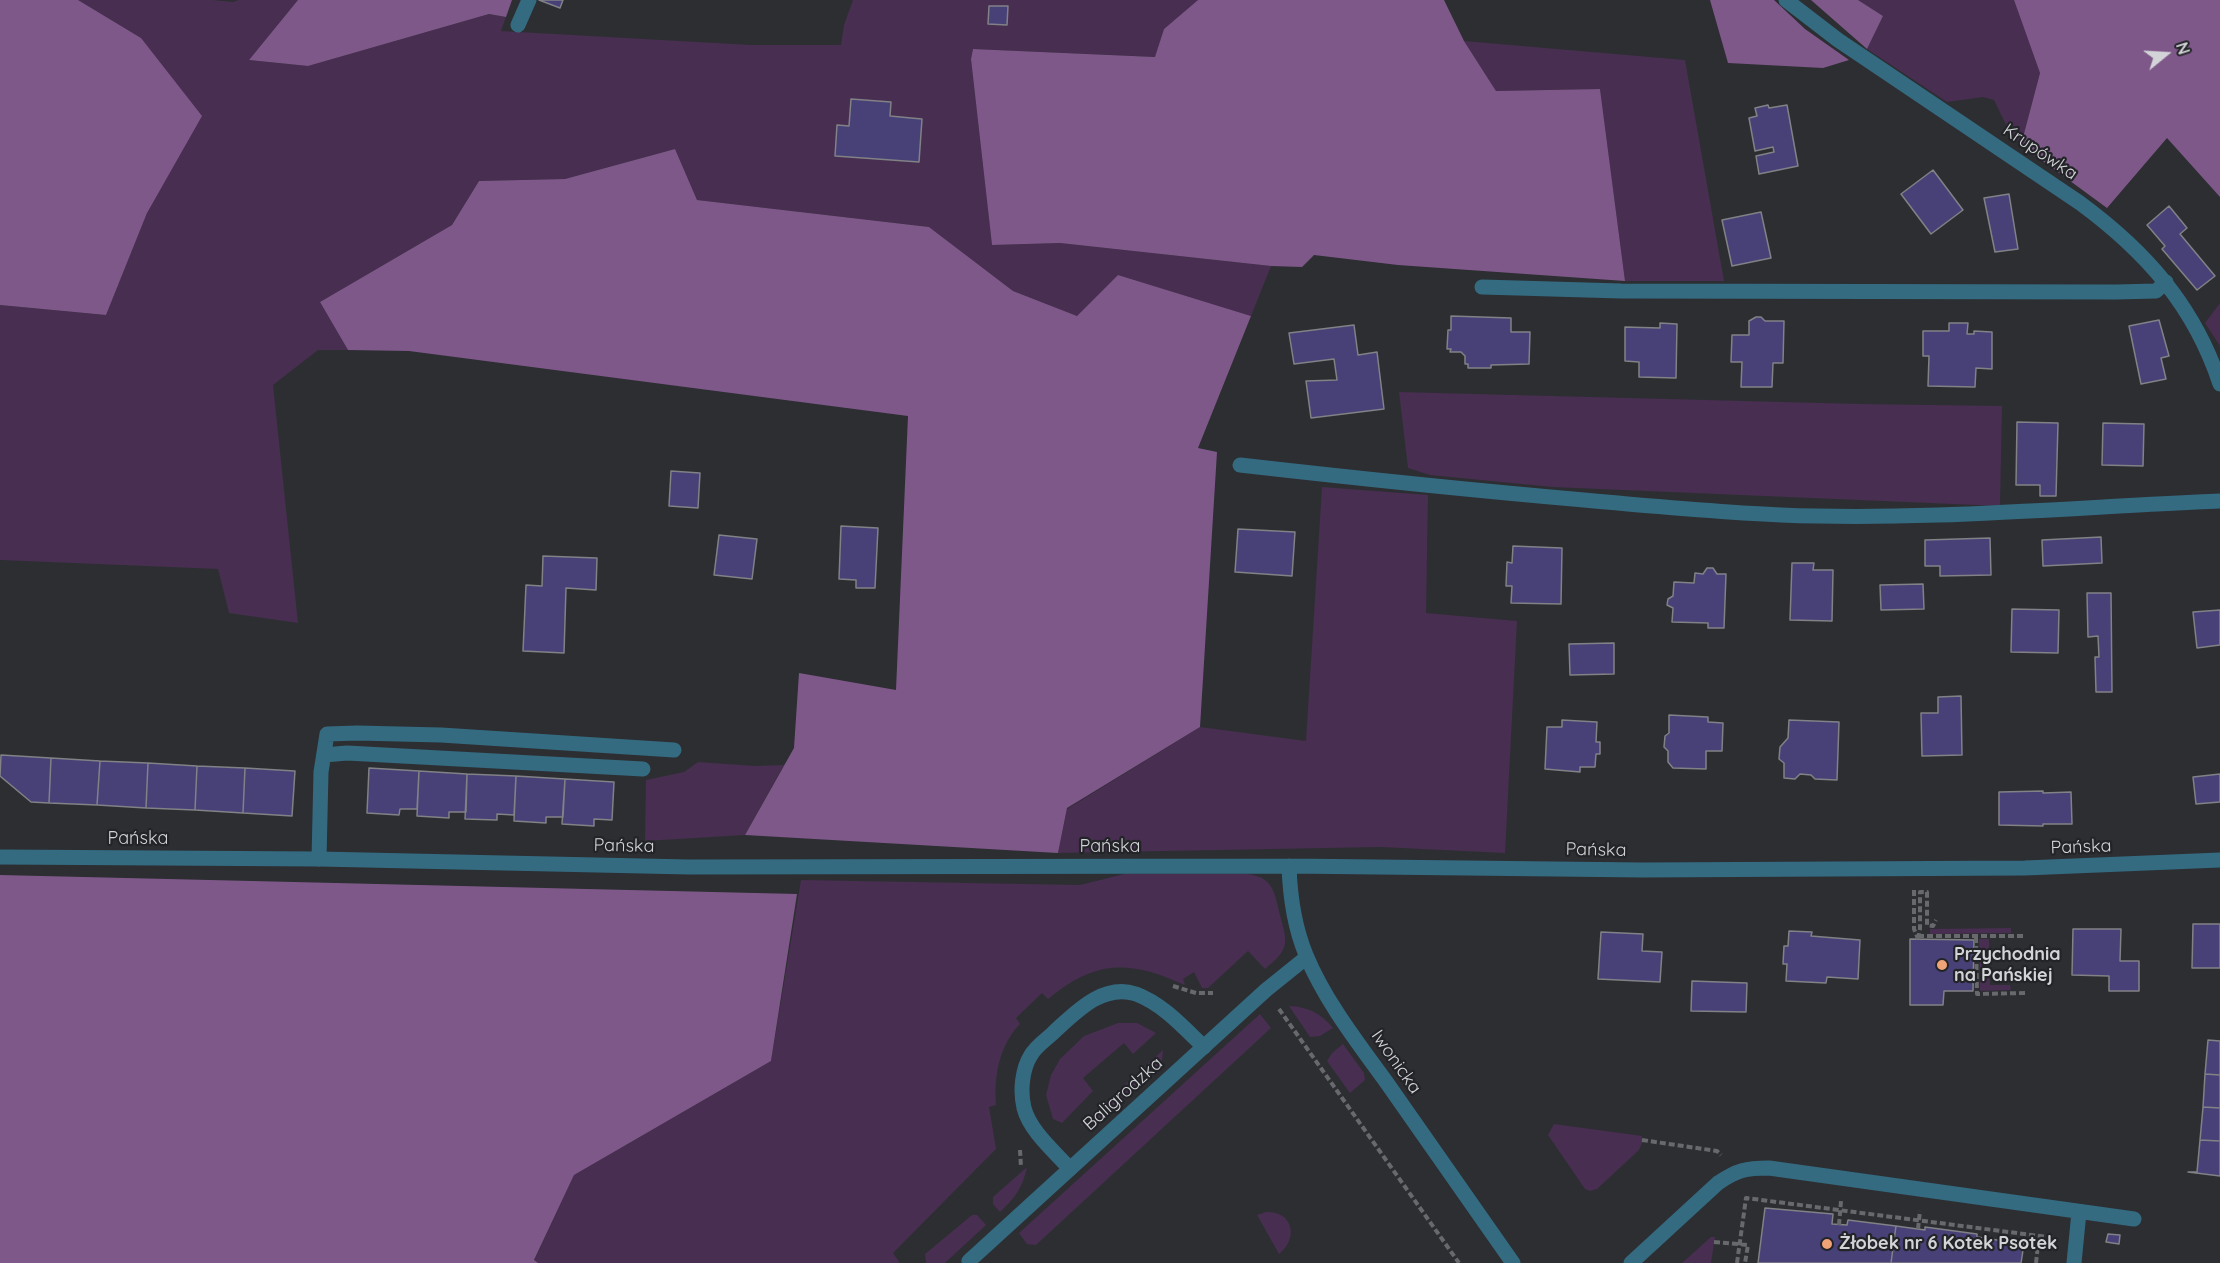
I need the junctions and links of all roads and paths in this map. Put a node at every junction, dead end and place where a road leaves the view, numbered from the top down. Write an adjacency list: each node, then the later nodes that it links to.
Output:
1 (529, 0): 3 (street)
2 (1786, 0): 4 (street, Krupówka)
3 (518, 25)
4 (2166, 282): 5 (street); 6 (street, Krupówka)
5 (1482, 287)
6 (2220, 384)
7 (1240, 465): 8 (street)
8 (2220, 501)
9 (674, 750): 10 (street)
10 (324, 755): 11 (street); 13 (street)
11 (643, 769)
12 (0, 857): 13 (street, Pańska)
13 (319, 859): 15 (street, Pańska)
14 (2220, 860): 16 (street, Pańska)
15 (1289, 866): 16 (street, Pańska); 21 (street, Iwonicka)
16 (1913, 869): 18 (path)
17 (1936, 920): 18 (path)
18 (1918, 936): 20 (path)
19 (2025, 936): 20 (path)
20 (1976, 937): 22 (path)
21 (1307, 957): 24 (street, Baligrodzka); 36 (street, Iwonicka)
22 (2025, 993)
23 (1277, 1005): 35 (path)
24 (1204, 1047): 26 (street, Baligrodzka); 26 (street)
25 (1642, 1140): 27 (path)
26 (1070, 1169): 34 (street, Baligrodzka)
27 (1734, 1172): 28 (street); 37 (street)
28 (2079, 1212): 29 (street); 31 (street)
29 (2134, 1219)
30 (2039, 1236): 31 (path); 33 (path); 40 (path)
31 (2076, 1241): 41 (street)
32 (1714, 1242): 33 (path)
33 (1740, 1245): 38 (path); 39 (path)
34 (970, 1263)
35 (1459, 1263)
36 (1513, 1263)
37 (1631, 1263)
38 (1737, 1263)
39 (1745, 1263)
40 (2036, 1263)
41 (2074, 1263)

